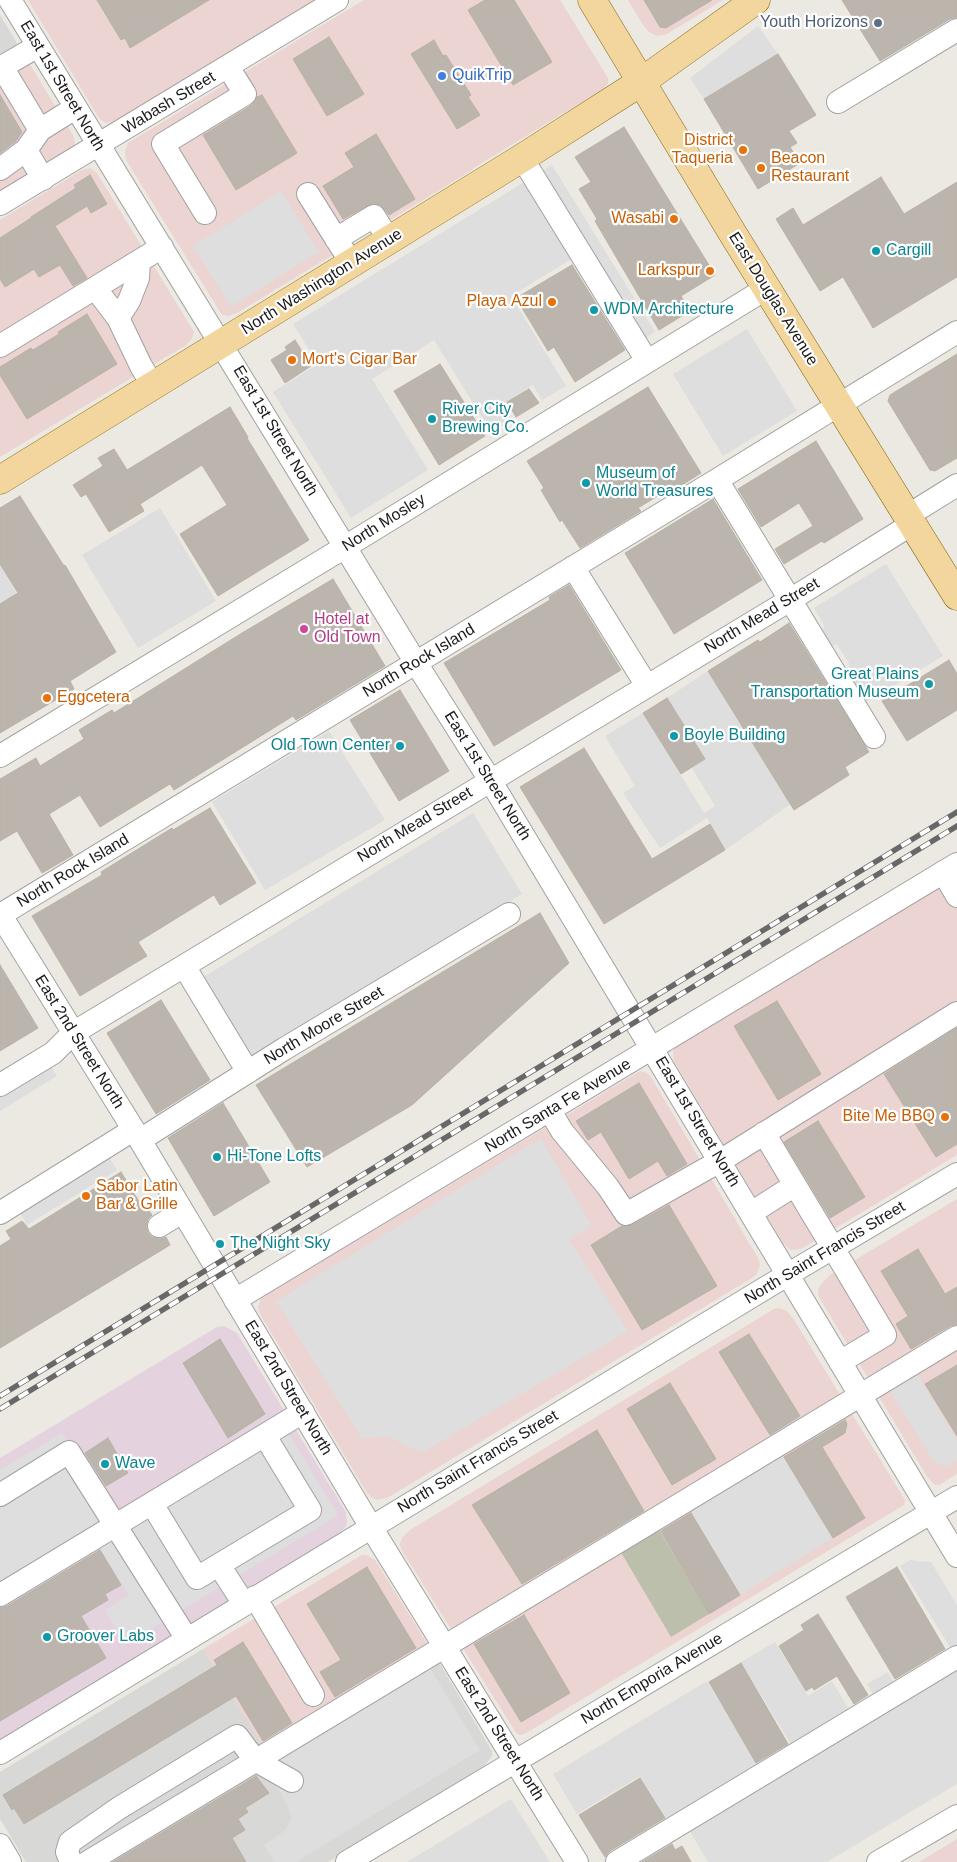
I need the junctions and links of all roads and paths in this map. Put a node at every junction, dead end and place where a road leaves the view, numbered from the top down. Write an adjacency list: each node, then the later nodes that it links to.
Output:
1 (10, 0): 6 (street, East 1st Street North)
2 (337, 0): 7 (street, Wabash Street)
3 (592, 0): 9 (main road, East Douglas Avenue)
4 (755, 0): 9 (main road, North Washington Avenue)
5 (957, 30): 10 (street)
6 (38, 46): 8 (street); 12 (street, East 1st Street North)
7 (228, 67): 11 (street, Wabash Street); 14 (street)
8 (3, 74): 13 (street)
9 (641, 82): 17 (main road, North Washington Avenue); 29 (main road, East Douglas Avenue)
10 (838, 102)
11 (166, 105): 14 (street); 15 (street, Wabash Street)
12 (75, 108): 13 (street); 15 (street, East 1st Street North)
13 (40, 130): 16 (street)
14 (183, 132): 22 (street)
15 (98, 146): 19 (street, Wabash Street); 25 (street, East 1st Street North)
16 (26, 150): 18 (street); 19 (street)
17 (522, 158): 24 (main road, North Washington Avenue); 35 (street)
18 (0, 168)
19 (43, 179): 21 (street, Wabash Street)
20 (308, 194): 23 (street)
21 (0, 204)
22 (205, 213)
23 (336, 239): 24 (street); 27 (street)
24 (389, 240): 27 (main road, North Washington Avenue)
25 (162, 247): 26 (street); 32 (street, East 1st Street North)
26 (139, 262): 28 (street); 30 (street)
27 (352, 264): 32 (main road, North Washington Avenue)
28 (104, 283): 30 (street); 33 (street)
29 (767, 288): 35 (street, North Mosley); 38 (main road, East Douglas Avenue)
30 (123, 310): 37 (street)
31 (957, 332): 36 (street, North Rock Island)
32 (222, 344): 37 (main road, North Washington Avenue); 43 (street, East 1st Street North)
33 (0, 346)
34 (957, 349): 36 (street)
35 (647, 362): 43 (street, North Mosley)
36 (889, 375): 38 (street, North Rock Island)
37 (154, 386): 39 (main road, North Washington Avenue)
38 (838, 406): 40 (street, North Rock Island); 42 (main road, East Douglas Avenue)
39 (0, 480)
40 (717, 480): 44 (street, North Rock Island); 46 (street)
41 (957, 485): 42 (street, North Mead Street)
42 (910, 520): 45 (main road, East Douglas Avenue); 46 (street, North Mead Street)
43 (345, 547): 47 (street, East 1st Street North); 50 (street, North Mosley)
44 (573, 567): 47 (street, North Rock Island); 48 (street)
45 (955, 589)
46 (790, 600): 48 (street, North Mead Street); 49 (street)
47 (416, 663): 51 (street, East 1st Street North); 55 (street, North Rock Island)
48 (647, 686): 51 (street, North Mead Street)
49 (874, 737)
50 (0, 756)
51 (490, 780): 56 (street, North Mead Street); 59 (street, East 1st Street North)
52 (950, 868): 53 (street); 59 (street, North Santa Fe Avenue)
53 (957, 896)
54 (509, 914): 60 (street, North Moore Street)
55 (0, 915): 58 (street, East 2nd Street North)
56 (184, 966): 58 (street, North Mead Street); 60 (street)
57 (957, 1013): 63 (street)
58 (73, 1033): 61 (street, North Mead Street); 64 (street, East 2nd Street North)
59 (652, 1049): 62 (street, North Santa Fe Avenue); 65 (street, East 1st Street North)
60 (248, 1072): 64 (street, North Moore Street)
61 (0, 1085)
62 (550, 1111): 65 (street); 74 (street, North Santa Fe Avenue)
63 (764, 1133): 65 (street); 67 (street)
64 (136, 1135): 68 (street, East 2nd Street North); 69 (street, North Moore Street)
65 (720, 1160): 70 (street, East 1st Street North)
66 (957, 1174): 72 (street, North Saint Francis Street)
67 (795, 1185): 70 (street); 72 (street)
68 (182, 1212): 71 (street); 74 (street, East 2nd Street North)
69 (0, 1213)
70 (751, 1213): 73 (street, East 1st Street North)
71 (159, 1226)
72 (833, 1248): 73 (street, North Saint Francis Street); 76 (street)
73 (788, 1274): 76 (street, East 1st Street North); 85 (street, North Saint Francis Street)
74 (235, 1300): 78 (street, East 2nd Street North)
75 (957, 1337): 77 (street)
76 (840, 1362): 77 (street, East 1st Street North)
77 (860, 1395): 83 (street, East 1st Street North); 91 (street)
78 (303, 1412): 79 (street); 85 (street, East 2nd Street North)
79 (265, 1436): 82 (street); 87 (street)
80 (0, 1495): 84 (street)
81 (957, 1497): 83 (street, North Emporia Avenue)
82 (152, 1504): 84 (street); 87 (street)
83 (930, 1513): 86 (street, East 1st Street North); 96 (street, North Emporia Avenue)
84 (115, 1525): 88 (street); 90 (street)
85 (372, 1527): 89 (street, North Saint Francis Street); 91 (street, East 2nd Street North)
86 (957, 1556)
87 (219, 1565): 89 (street)
88 (0, 1595)
89 (250, 1601): 90 (street, North Saint Francis Street); 93 (street)
90 (187, 1639): 94 (street, North Saint Francis Street)
91 (444, 1645): 95 (street); 96 (street, East 2nd Street North)
92 (957, 1657): 105 (street)
93 (313, 1695)
94 (0, 1752)
95 (255, 1760): 97 (street); 101 (street); 102 (street)
96 (515, 1760): 103 (street, North Emporia Avenue); 104 (street, East 2nd Street North)
97 (292, 1781)
98 (957, 1816): 106 (street)
99 (0, 1845): 100 (street)
100 (10, 1862)
101 (71, 1862)
102 (88, 1862)
103 (347, 1862)
104 (578, 1862)
105 (617, 1862)
106 (878, 1862)

